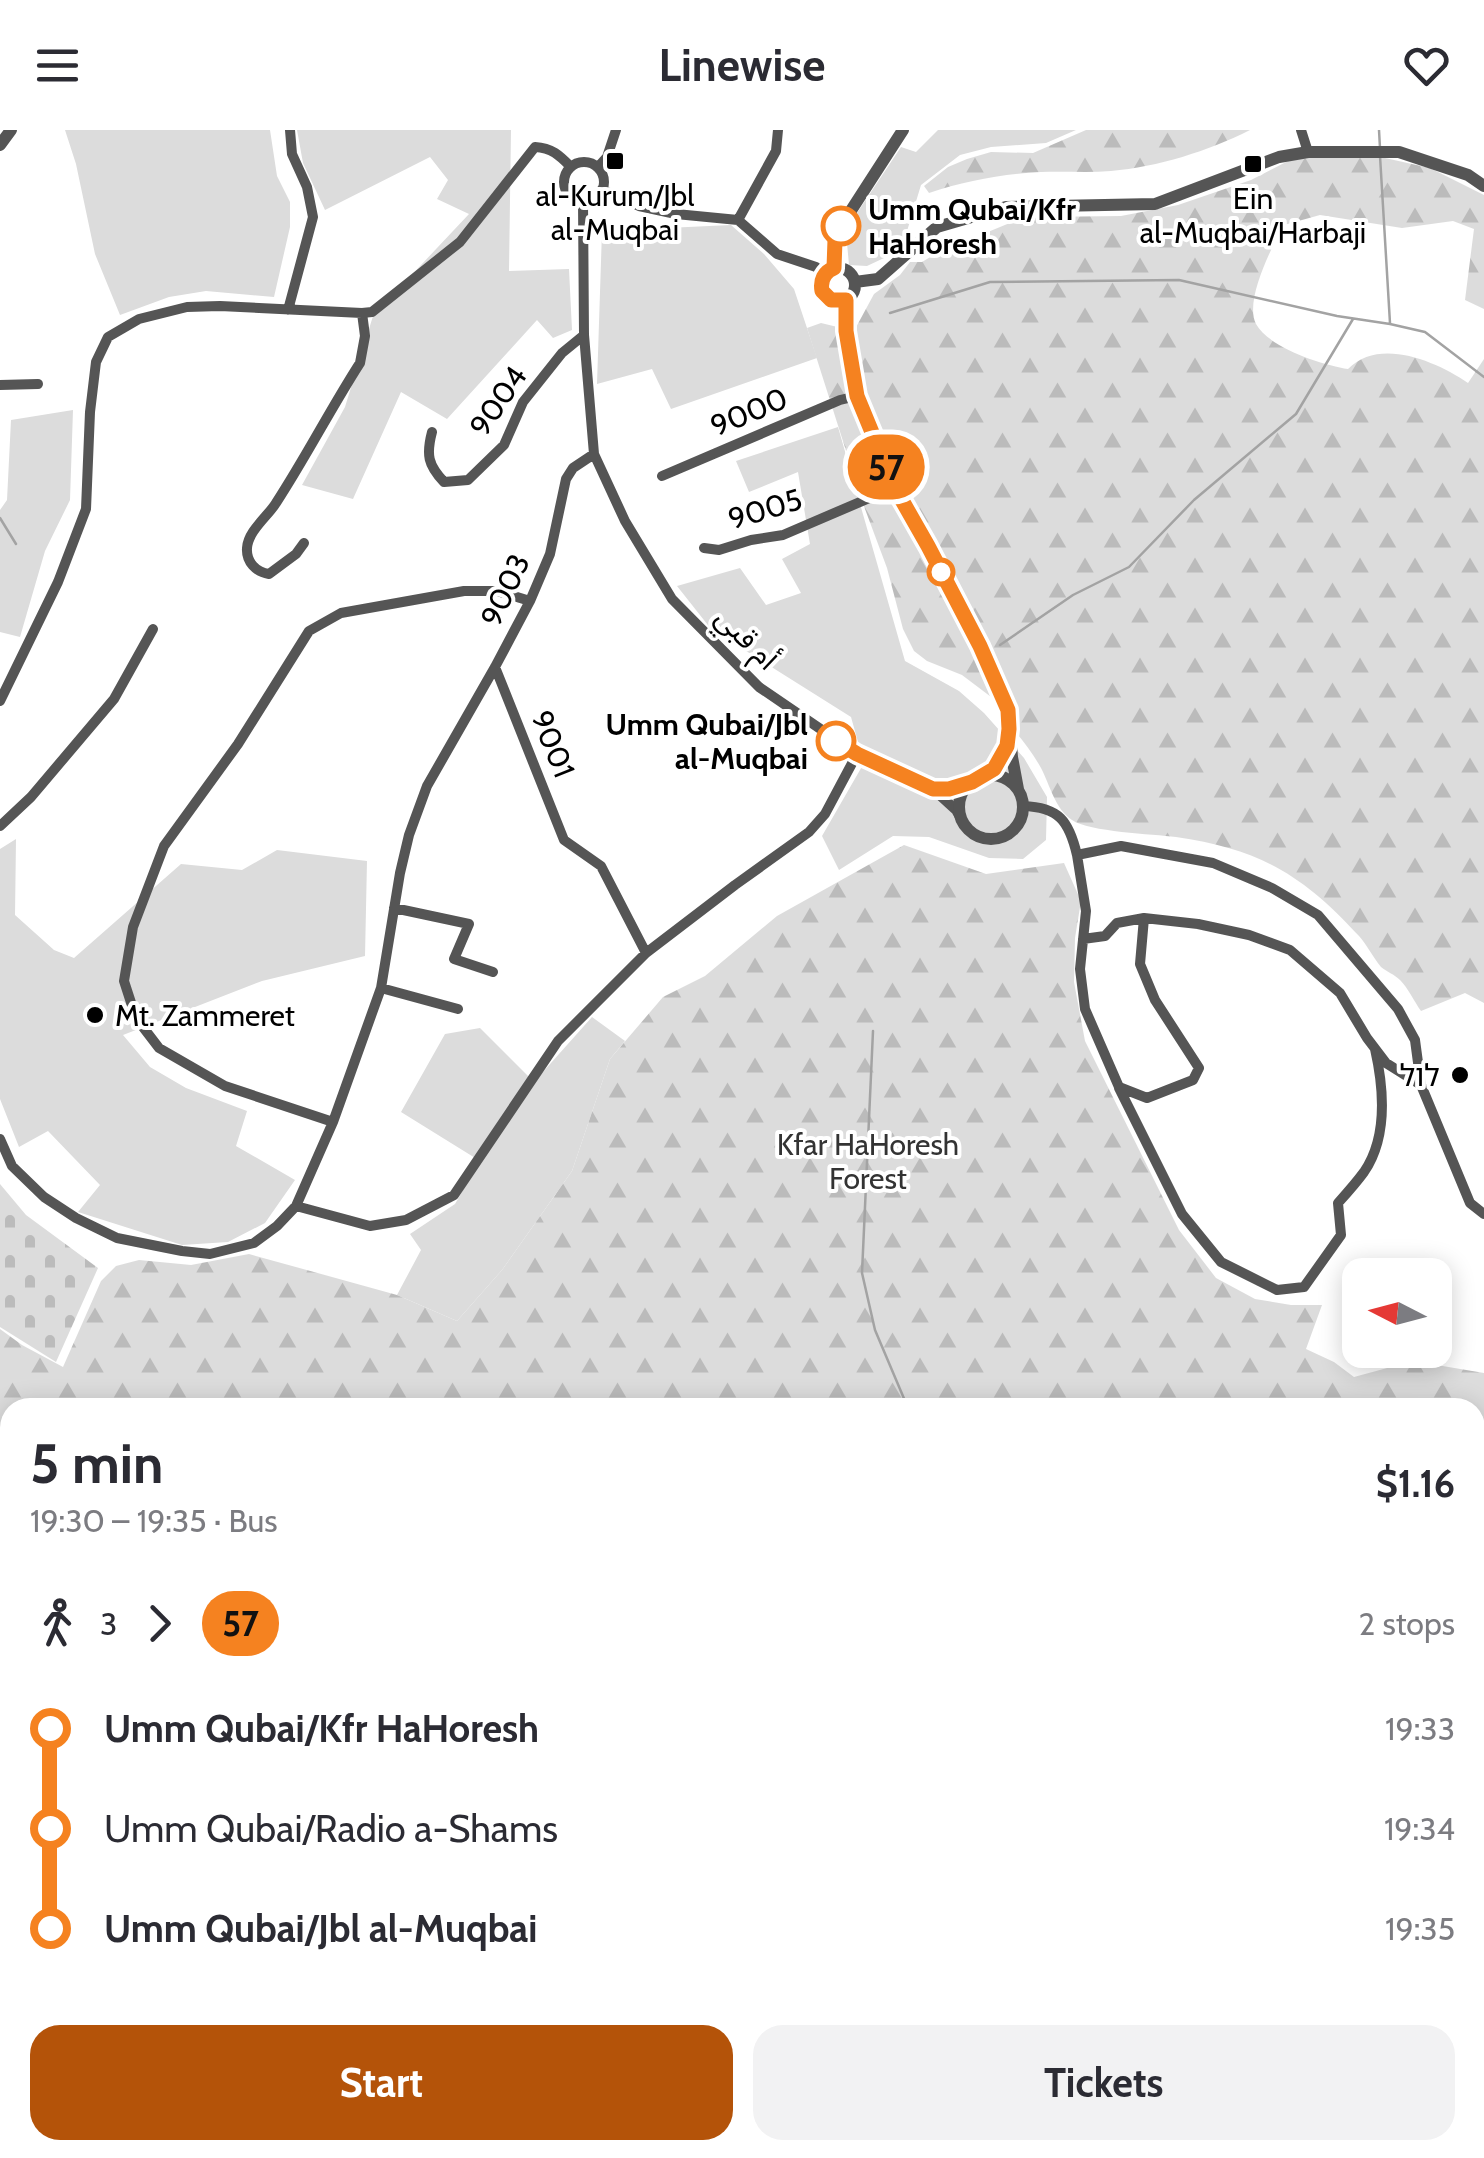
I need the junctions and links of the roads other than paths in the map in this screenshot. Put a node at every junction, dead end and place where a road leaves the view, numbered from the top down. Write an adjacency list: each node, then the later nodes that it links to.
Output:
1 (290, 130): 16 (street)
2 (616, 130): 8 (street)
3 (778, 130): 12 (street)
4 (903, 130): 13 (street)
5 (1301, 130): 6 (street)
6 (1308, 152): 9 (street); 14 (street)
7 (570, 166): 8 (street); 11 (street); 17 (street)
8 (598, 167): 10 (street)
9 (1484, 186)
10 (602, 190): 11 (street); 12 (street)
11 (583, 202): 18 (street)
12 (738, 220): 13 (street)
13 (829, 272): 14 (street); 15 (street)
14 (855, 282): 15 (street)
15 (846, 300): 21 (street)
16 (288, 310): 17 (street); 31 (street)
17 (362, 313): 26 (street)
18 (584, 335): 22 (street, 9004); 23 (street)
19 (0, 384): 20 (street)
20 (38, 384)
21 (857, 396): 24 (street, 9000); 25 (street)
22 (432, 432)
23 (594, 454): 28 (street, 9003); 33 (street, أم قبي)
24 (662, 476)
25 (895, 488): 27 (street, 9005); 32 (street)
26 (304, 543)
27 (704, 548)
28 (530, 601): 30 (street, 9003); 51 (street)
29 (153, 628): 39 (street)
30 (496, 667): 41 (street, 9003); 44 (street, 9001)
31 (0, 701)
32 (1009, 729): 34 (street); 36 (street)
33 (857, 754): 35 (street, أم قبي); 44 (street)
34 (977, 779): 35 (street); 36 (street); 38 (street)
35 (933, 789): 38 (street, أم قبي)
36 (1018, 789): 37 (street)
37 (1023, 806): 38 (street); 40 (street)
38 (962, 822)
39 (0, 826)
40 (1077, 855): 43 (street); 49 (street)
41 (394, 908): 45 (street); 46 (street, 9003)
42 (1144, 918): 43 (street); 48 (street); 50 (street)
43 (1083, 939): 50 (street)
44 (646, 953): 53 (street)
45 (493, 972)
46 (382, 988): 47 (street); 51 (street, 9003)
47 (458, 1009)
48 (1375, 1050): 49 (street); 50 (street)
49 (1421, 1085): 54 (street)
50 (1118, 1087)
51 (333, 1122): 53 (street, 9003)
52 (0, 1138): 53 (street, 9003)
53 (296, 1206)
54 (1484, 1214)

